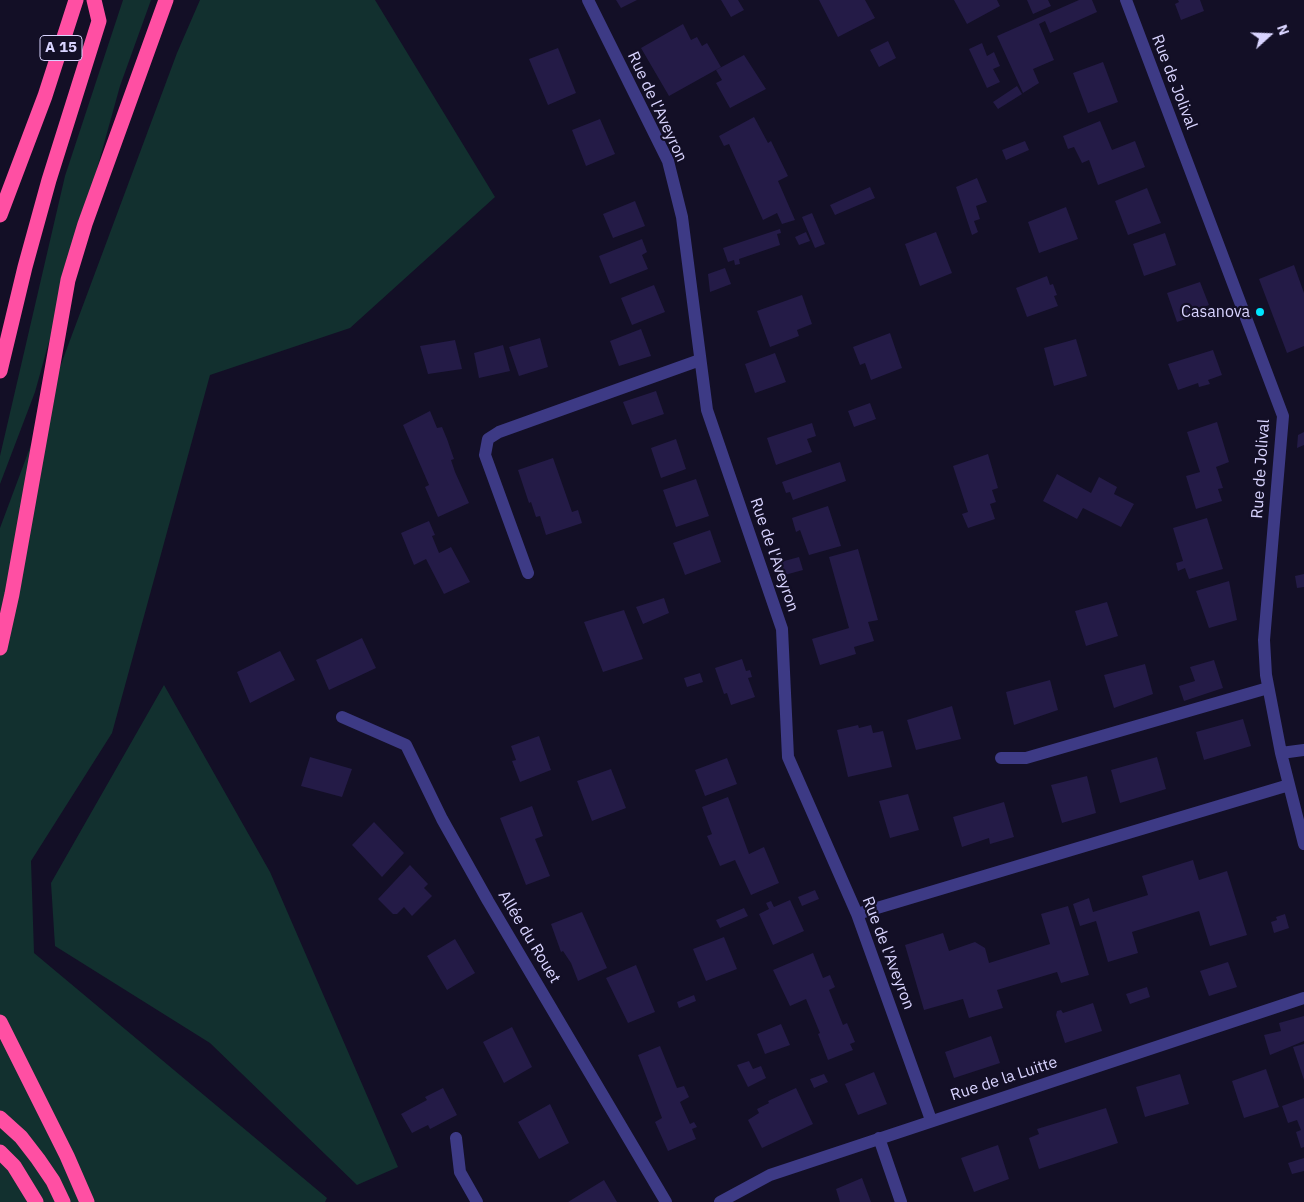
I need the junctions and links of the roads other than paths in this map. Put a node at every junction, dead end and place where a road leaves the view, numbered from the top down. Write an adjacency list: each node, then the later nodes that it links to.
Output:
1 (76, 0): 6 (highway, A 15)
2 (94, 0): 8 (highway)
3 (166, 0): 10 (highway)
4 (588, 0): 7 (street, Rue de l'Aveyron)
5 (1126, 0): 11 (street, Rue de Jolival)
6 (0, 215)
7 (700, 360): 9 (street); 18 (street, Rue de l'Aveyron)
8 (0, 371)
9 (528, 573)
10 (0, 648)
11 (1268, 688): 14 (street, Rue de Jolival); 15 (street)
12 (342, 717): 30 (street, Allée du Rouet)
13 (1304, 750): 14 (street)
14 (1281, 754): 16 (street, Rue de Jolival)
15 (1001, 758)
16 (1289, 785): 17 (street, Rue de Jolival); 18 (street)
17 (1304, 844)
18 (857, 914): 22 (street, Rue de l'Aveyron)
19 (1304, 998): 22 (street, Rue de la Luitte)
20 (0, 1022): 28 (highway)
21 (0, 1118): 27 (highway)
22 (931, 1120): 24 (street, Rue de la Luitte)
23 (456, 1138): 29 (street)
24 (879, 1138): 31 (street, Rue de la Luitte); 32 (street)
25 (0, 1152): 26 (highway)
26 (36, 1202)
27 (63, 1202)
28 (87, 1202)
29 (477, 1202)
30 (666, 1202)
31 (720, 1202)
32 (901, 1202)

